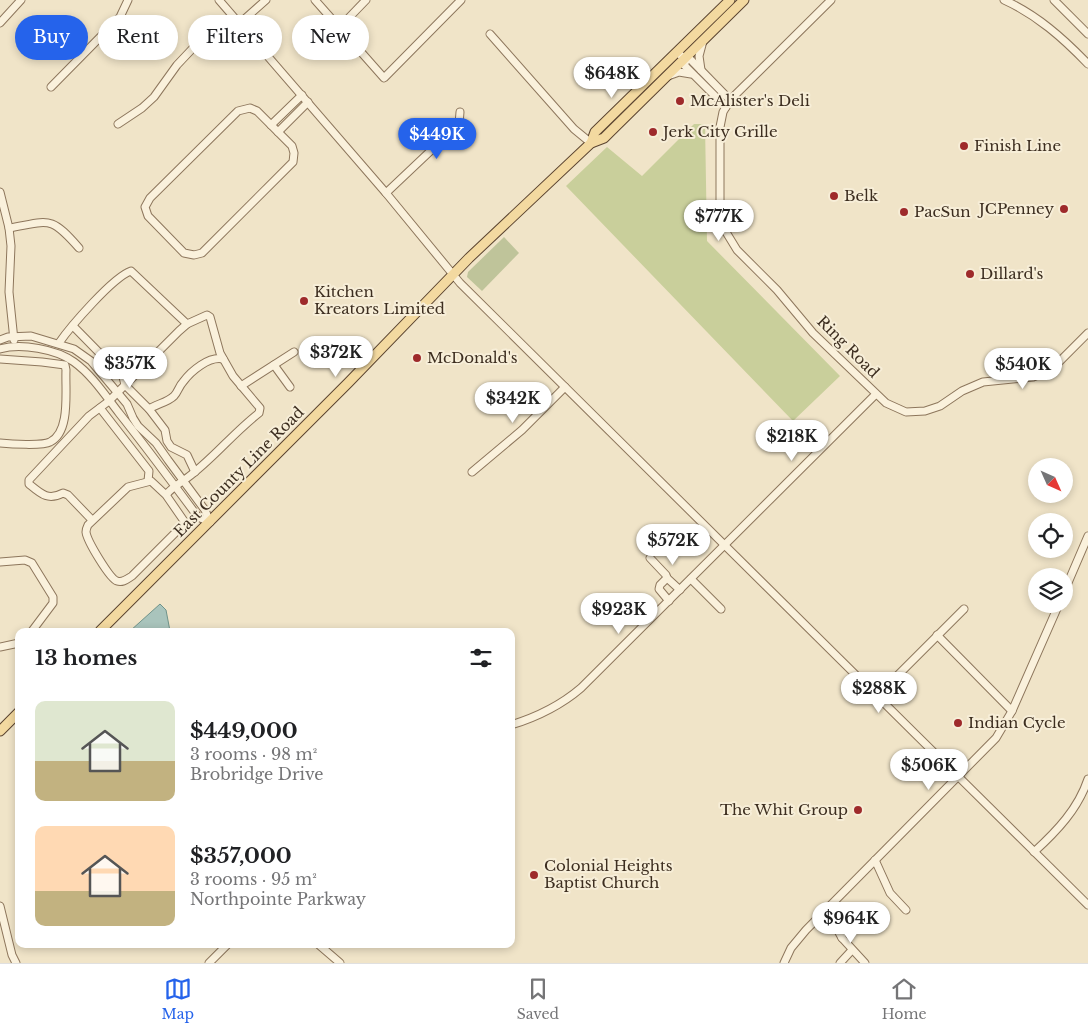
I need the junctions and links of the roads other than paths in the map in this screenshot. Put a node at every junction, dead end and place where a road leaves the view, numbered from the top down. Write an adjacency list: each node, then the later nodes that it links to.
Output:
1 (21, 0): 17 (street)
2 (128, 0): 30 (street)
3 (219, 0): 13 (street)
4 (266, 0): 14 (street)
5 (315, 0): 15 (street)
6 (366, 0): 16 (street)
7 (461, 0): 25 (street)
8 (730, 0): 21 (main road, East County Line Road)
9 (744, 0): 20 (main road, East County Line Road)
10 (831, 0): 32 (street, Ring Road)
11 (1004, 0): 26 (street)
12 (1054, 0): 19 (street)
13 (233, 15)
14 (249, 15)
15 (328, 15)
16 (352, 15)
17 (0, 23)
18 (490, 34): 39 (street)
19 (1088, 34)
20 (703, 41): 23 (main road, East County Line Road); 27 (street)
21 (677, 52): 23 (street); 39 (main road, East County Line Road)
22 (188, 53): 36 (street)
23 (685, 59): 27 (street); 28 (street); 29 (main road, East County Line Road)
24 (272, 60): 31 (street)
25 (368, 60)
26 (1088, 64)
27 (701, 70): 32 (street)
28 (694, 74): 29 (street); 34 (street)
29 (668, 76): 39 (main road, East County Line Road)
30 (50, 86)
31 (302, 95): 33 (street); 37 (street)
32 (730, 100): 34 (street, Ring Road)
33 (308, 102): 38 (street); 41 (street)
34 (726, 107): 64 (street, Ring Road)
35 (460, 112): 41 (street)
36 (118, 124)
37 (271, 125): 38 (street); 38 (street)
38 (278, 132)
39 (591, 143): 44 (main road, East County Line Road)
40 (0, 192): 42 (street)
41 (386, 193): 44 (street)
42 (10, 228): 43 (street); 48 (street)
43 (78, 248)
44 (453, 275): 62 (street); 76 (main road, East County Line Road)
45 (188, 324): 46 (street); 57 (street); 59 (street)
46 (73, 326): 50 (street); 59 (street)
47 (1088, 333): 64 (street, Ring Road)
48 (14, 336): 49 (street); 50 (street); 51 (street)
49 (0, 340)
50 (59, 343): 53 (street)
51 (15, 346): 52 (street); 56 (street)
52 (0, 349)
53 (74, 349): 56 (street); 63 (street)
54 (294, 352): 58 (street)
55 (0, 359): 68 (street)
56 (69, 359): 65 (street)
57 (223, 359): 60 (street); 67 (street)
58 (274, 365): 60 (street); 61 (street)
59 (125, 385): 63 (street); 67 (street)
60 (241, 386): 69 (street)
61 (290, 387)
62 (565, 387): 70 (street); 78 (street)
63 (118, 392): 65 (street); 72 (street)
64 (876, 395): 78 (street)
65 (110, 401): 66 (street); 73 (street)
66 (100, 408): 71 (street); 75 (street)
67 (149, 409): 69 (street)
68 (0, 443)
69 (195, 472): 72 (street)
70 (472, 472)
71 (148, 481): 74 (street); 75 (street)
72 (183, 481): 73 (street); 76 (street)
73 (176, 487): 74 (street); 76 (street)
74 (166, 495): 75 (street)
75 (92, 520)
76 (210, 522): 90 (main road, East County Line Road)
77 (1088, 536): 81 (street)
78 (724, 546): 83 (street); 94 (street)
79 (650, 558): 82 (street)
80 (0, 562): 89 (street)
81 (1073, 571)
82 (667, 578): 84 (street); 85 (street)
83 (691, 579): 84 (street); 86 (street)
84 (680, 590): 85 (street)
85 (669, 601): 97 (street)
86 (721, 609)
87 (964, 609): 91 (street)
88 (1055, 613): 95 (street)
89 (34, 628)
90 (103, 628)
91 (937, 635): 94 (street); 95 (street)
92 (15, 645): 93 (street)
93 (0, 647)
94 (877, 696): 99 (street)
95 (1012, 711): 99 (street)
96 (15, 716): 98 (main road)
97 (515, 724)
98 (0, 731)
99 (959, 776): 101 (street); 102 (street)
100 (1088, 779): 101 (street)
101 (1034, 852): 103 (street)
102 (876, 860): 105 (street); 106 (street)
103 (1088, 905)
104 (0, 906): 112 (street)
105 (828, 908): 107 (street); 108 (street)
106 (906, 910)
107 (822, 914): 108 (street); 115 (street)
108 (839, 927): 111 (street)
109 (224, 948): 113 (street)
110 (323, 948): 114 (street)
111 (852, 950): 116 (street); 117 (street)
112 (16, 963)
113 (209, 963)
114 (340, 963)
115 (784, 963)
116 (840, 963)
117 (865, 963)

